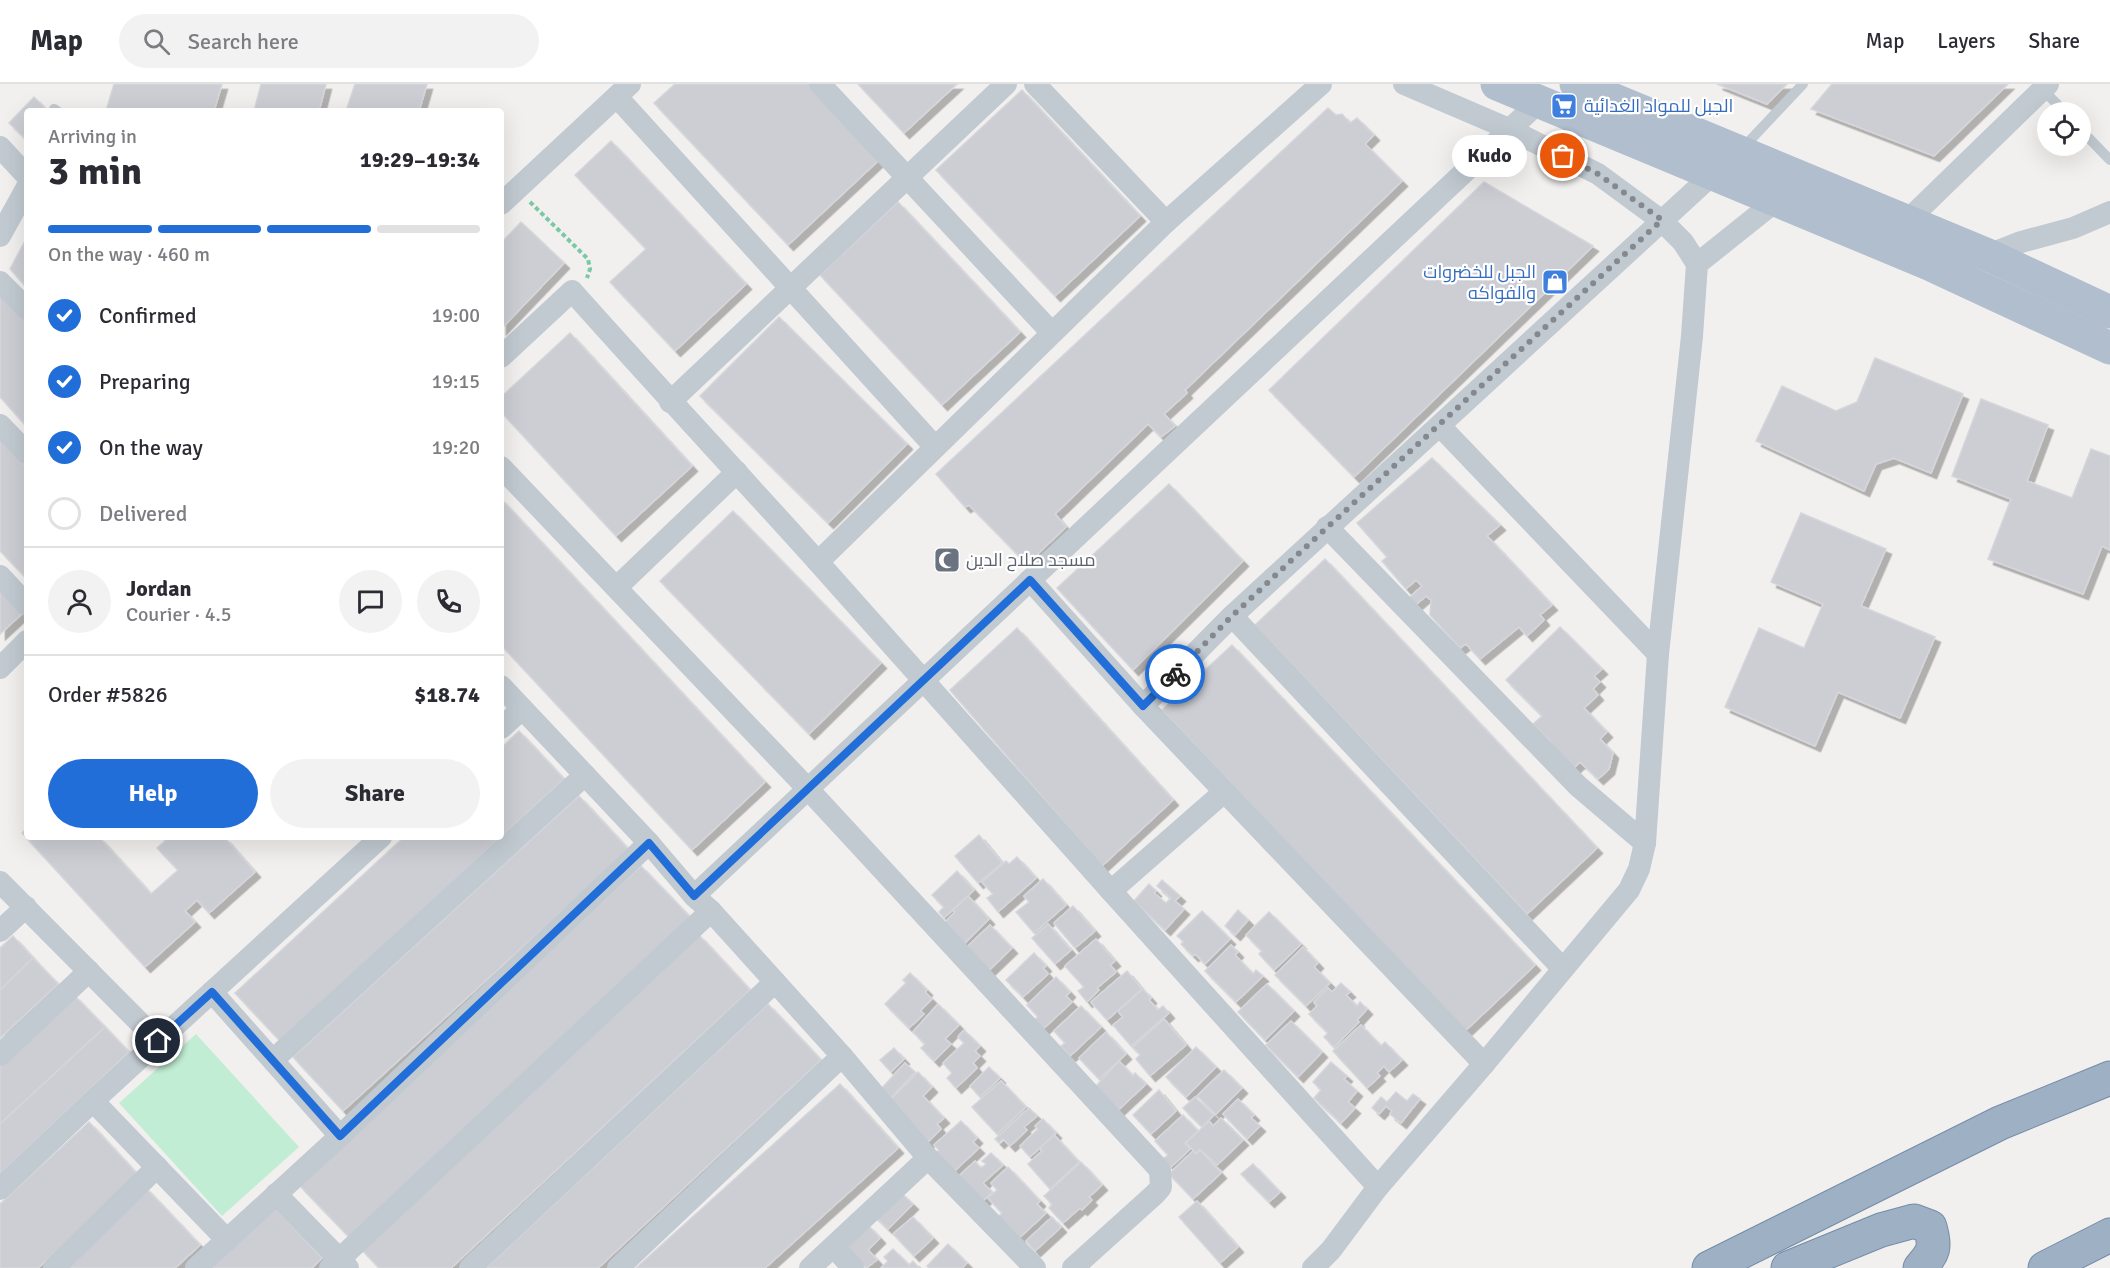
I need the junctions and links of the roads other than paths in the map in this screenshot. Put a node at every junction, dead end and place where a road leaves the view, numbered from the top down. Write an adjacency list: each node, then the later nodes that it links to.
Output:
1 (820, 84): 20 (street)
2 (1006, 84): 20 (street)
3 (1035, 84): 27 (street)
4 (1321, 84): 27 (street)
5 (1404, 84): 13 (street)
6 (1497, 84): 11 (main road)
7 (1576, 84): 16 (main road)
8 (1803, 84): 16 (lane)
9 (2045, 87): 12 (lane); 26 (street)
10 (624, 90): 22 (street); 32 (street)
11 (1539, 102): 13 (street); 19 (main road)
12 (2057, 102)
13 (1509, 129): 25 (street); 48 (street)
14 (2091, 140): 17 (lane)
15 (0, 147): 18 (street)
16 (1739, 152): 26 (main road)
17 (2110, 160)
18 (24, 173)
19 (1713, 174): 23 (main road); 25 (street)
20 (908, 177): 32 (street); 35 (street)
21 (24, 193): 28 (street)
22 (509, 196)
23 (1777, 200): 30 (street); 36 (main road)
24 (2110, 212): 29 (street)
25 (1662, 220): 30 (street); 40 (street)
26 (1907, 221): 29 (main road)
27 (1166, 222): 35 (street)
28 (0, 236)
29 (1988, 255): 34 (main road)
30 (1697, 264): 53 (street)
31 (0, 282): 33 (street)
32 (791, 288): 38 (street); 41 (street)
33 (24, 306)
34 (2110, 312)
35 (1052, 333): 41 (street)
36 (2110, 348)
37 (504, 354): 38 (street)
38 (670, 402): 44 (street)
39 (0, 425): 42 (street)
40 (1440, 426): 45 (street); 53 (street)
41 (935, 447): 46 (street)
42 (24, 450)
43 (504, 470): 49 (street)
44 (737, 472): 46 (street); 49 (street)
45 (1327, 527): 51 (street); 65 (street)
46 (818, 562): 55 (street)
47 (0, 576): 50 (street)
48 (1030, 580): 55 (street); 57 (street)
49 (617, 587): 61 (street)
50 (24, 602)
51 (1232, 616): 57 (street); 71 (street)
52 (24, 644): 54 (street)
53 (1658, 654): 65 (street)
54 (0, 668)
55 (924, 680): 61 (street); 67 (street)
56 (504, 689): 58 (street)
57 (1143, 706): 62 (street)
58 (522, 709): 59 (street); 60 (street)
59 (504, 725)
60 (585, 775): 64 (street); 78 (street)
61 (808, 789): 68 (street); 99 (street)
62 (1224, 792): 67 (street); 79 (street)
63 (378, 840): 74 (street)
64 (649, 843): 68 (street); 82 (street)
65 (1644, 843): 71 (street)
66 (0, 882): 69 (street)
67 (1111, 891): 85 (street)
68 (702, 904): 73 (street); 91 (street)
69 (26, 907): 70 (street); 72 (street)
70 (0, 931)
71 (1562, 968): 79 (street)
72 (89, 971): 75 (street); 76 (street)
73 (775, 982): 77 (street); 94 (street)
74 (212, 992): 75 (street); 78 (street)
75 (158, 1041): 81 (street)
76 (0, 1055)
77 (842, 1056): 83 (street); 95 (street)
78 (273, 1060): 82 (street)
79 (1484, 1064): 85 (street)
80 (2110, 1078): 101 (highway)
81 (93, 1101): 84 (street); 86 (street)
82 (340, 1136): 87 (street)
83 (928, 1158): 90 (street); 98 (street)
84 (157, 1167): 89 (street); 92 (street)
85 (1378, 1187): 100 (street)
86 (0, 1189)
87 (276, 1194): 89 (street); 91 (street)
88 (2110, 1235): 104 (highway)
89 (227, 1240): 93 (street)
90 (834, 1247): 96 (street); 97 (street)
91 (339, 1265)
92 (54, 1268)
93 (196, 1268)
94 (470, 1268)
95 (618, 1268)
96 (810, 1268)
97 (853, 1268)
98 (1035, 1268)
99 (1073, 1268)
100 (1313, 1268)
101 (1709, 1268)
102 (1788, 1268): 103 (highway)
103 (1920, 1268)
104 (2045, 1268)

